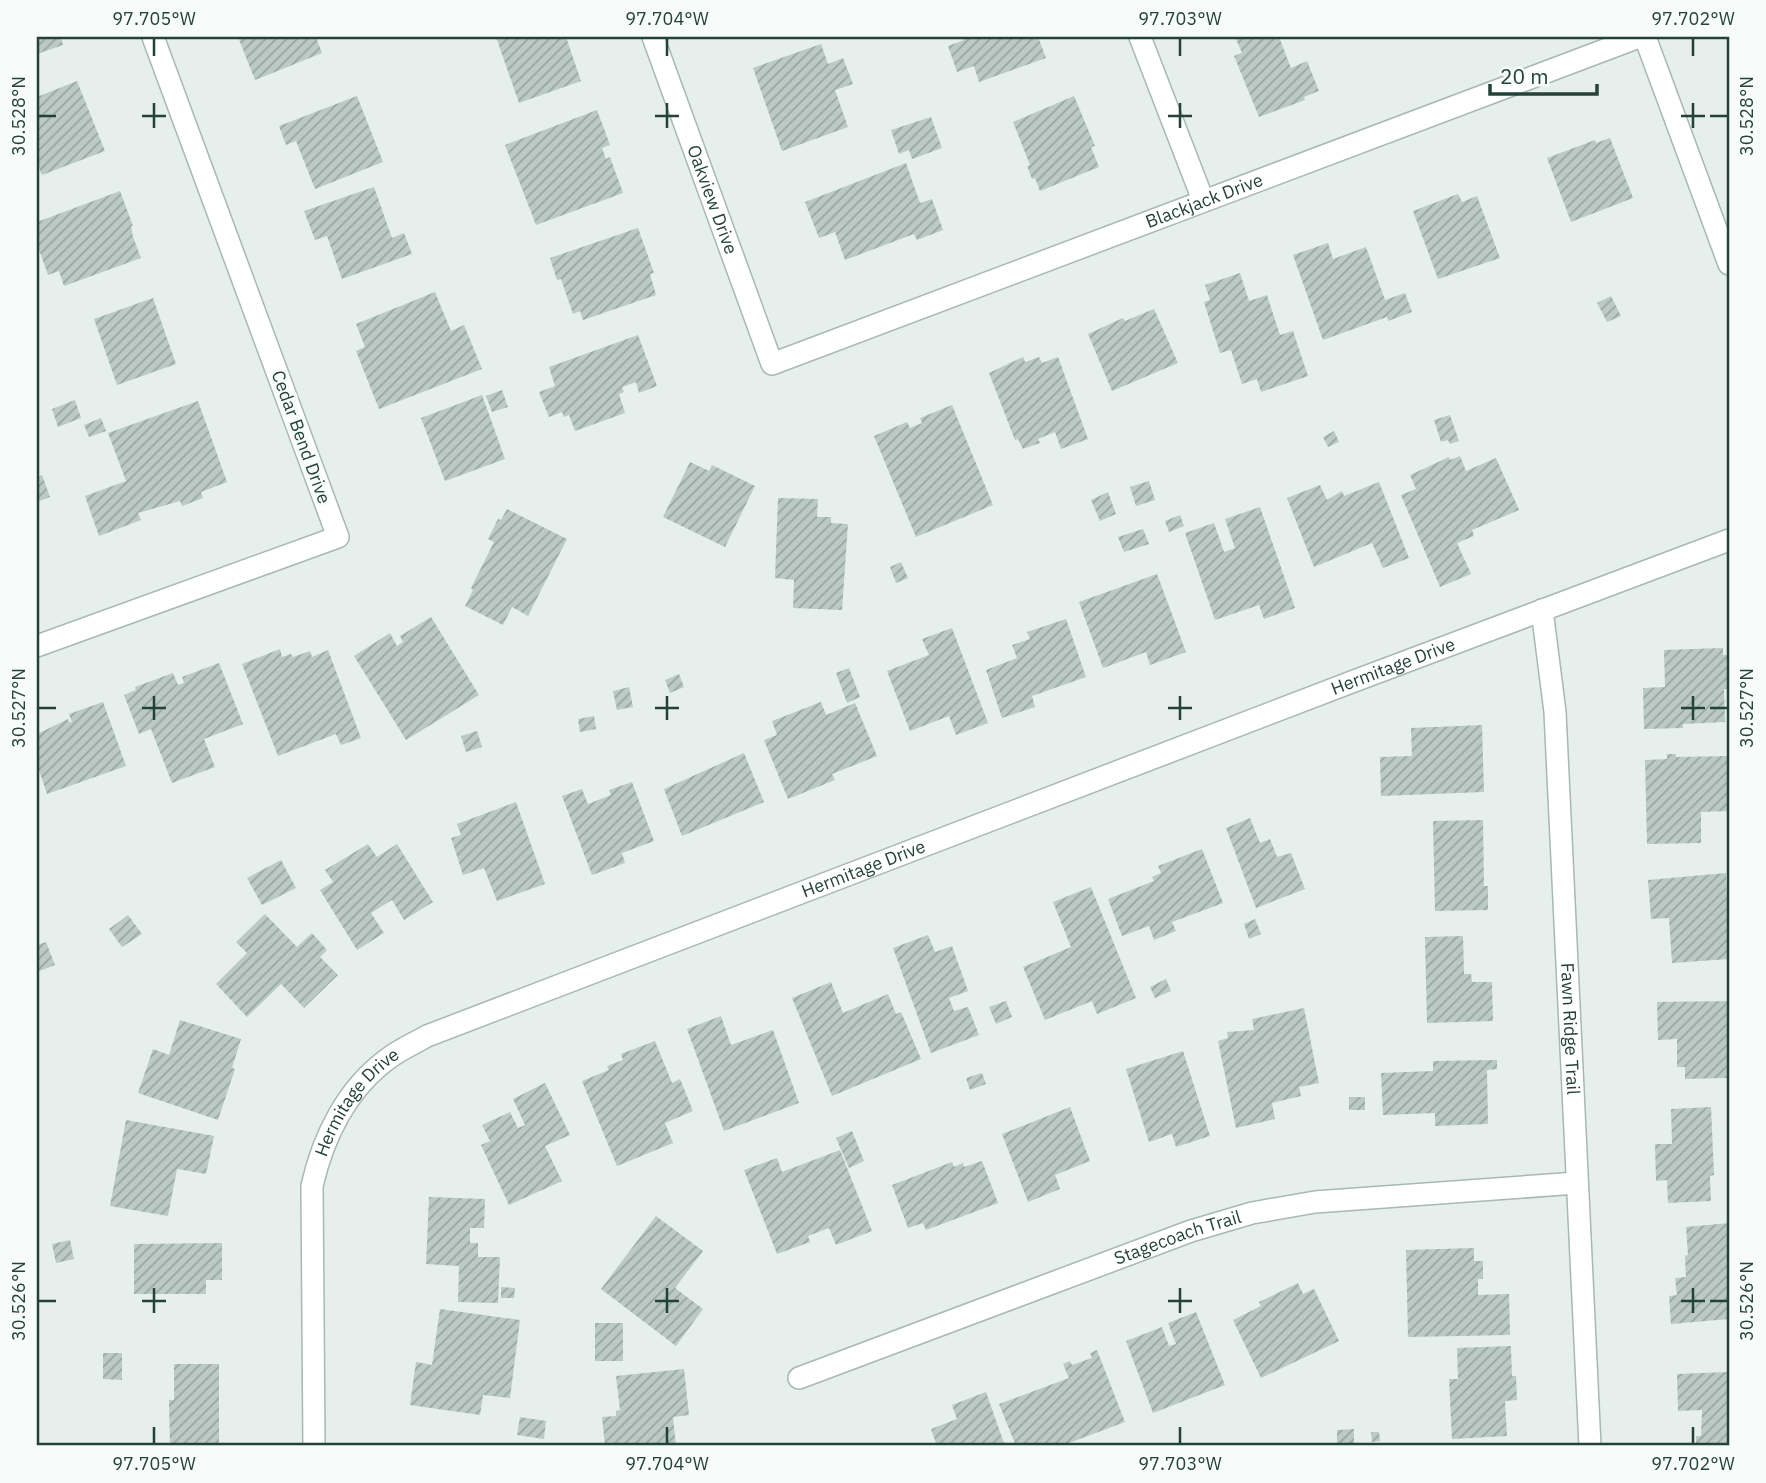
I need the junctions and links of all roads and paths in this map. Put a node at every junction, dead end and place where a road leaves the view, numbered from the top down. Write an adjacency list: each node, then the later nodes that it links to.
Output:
1 (153, 37): 11 (street, Cedar Bend Drive)
2 (653, 37): 8 (street, Oakview Drive)
3 (1140, 37): 6 (street)
4 (1639, 37): 6 (street, Blackjack Drive)
5 (1646, 37): 7 (street)
6 (1203, 200): 8 (street, Blackjack Drive)
7 (1729, 264)
8 (772, 364)
9 (1729, 540): 10 (street, Hermitage Drive)
10 (1542, 610): 12 (street, Fawn Ridge Trail); 14 (street, Hermitage Drive)
11 (37, 646)
12 (1577, 1183): 13 (street, Stagecoach Trail); 15 (street, Fawn Ridge Trail)
13 (799, 1378)
14 (314, 1446)
15 (1590, 1446)

